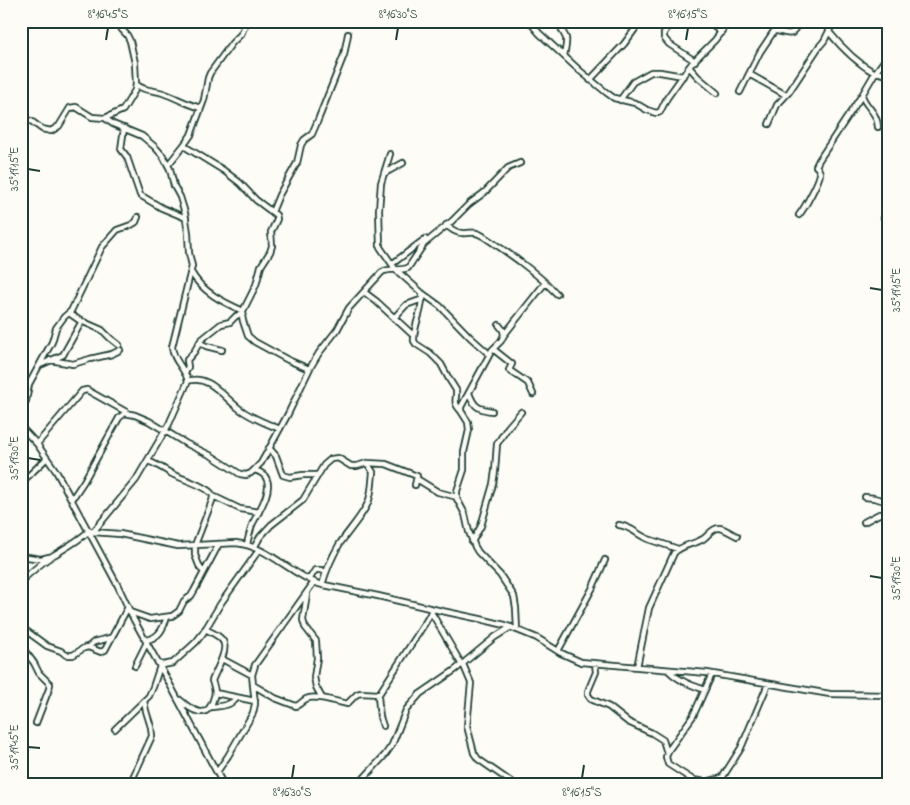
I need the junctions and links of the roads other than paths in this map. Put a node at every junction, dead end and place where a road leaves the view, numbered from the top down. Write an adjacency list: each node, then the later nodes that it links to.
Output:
1 (114, 21): 24 (street)
2 (247, 21): 30 (street)
3 (560, 21): 16 (street)
4 (641, 21): 23 (street)
5 (672, 21): 17 (street)
6 (709, 21): 13 (street)
7 (730, 21): 13 (street)
8 (800, 21): 20 (street)
9 (822, 21): 12 (street)
10 (834, 21): 12 (street)
11 (530, 22): 16 (street)
12 (830, 29): 19 (street); 27 (street)
13 (721, 33): 17 (street)
14 (348, 34): 42 (street)
15 (889, 54): 19 (street)
16 (564, 56): 23 (street)
17 (695, 61): 18 (street)
18 (689, 67): 21 (street); 26 (street)
19 (876, 73): 22 (street); 28 (street)
20 (749, 74): 25 (street); 27 (street)
21 (683, 76): 29 (street); 29 (street)
22 (889, 77)
23 (590, 80): 29 (street)
24 (136, 84): 30 (street); 32 (street)
25 (740, 92)
26 (717, 93)
27 (786, 95): 33 (street)
28 (862, 95): 34 (street); 44 (street)
29 (620, 100)
30 (201, 108): 36 (street)
31 (21, 118): 32 (street)
32 (105, 118): 35 (street)
33 (769, 124)
34 (878, 127)
35 (124, 128): 40 (street); 46 (street)
36 (184, 146): 40 (street); 42 (street)
37 (390, 154): 41 (street)
38 (403, 163): 41 (street)
39 (520, 163): 48 (street)
40 (168, 165): 46 (street)
41 (385, 173): 50 (street)
42 (272, 212): 57 (street)
43 (889, 212): 47 (street)
44 (799, 214)
45 (138, 217): 58 (street)
46 (186, 218): 52 (street)
47 (884, 218)
48 (446, 225): 49 (street); 53 (street)
49 (439, 231): 50 (street); 51 (street)
50 (392, 264): 51 (street)
51 (396, 270): 54 (street); 56 (street)
52 (192, 272): 57 (street); 71 (street)
53 (545, 283): 55 (street); 62 (street)
54 (364, 292): 59 (street); 70 (street)
55 (557, 294)
56 (423, 296): 59 (street); 63 (street); 67 (street)
57 (243, 312): 64 (street); 70 (street)
58 (69, 313): 60 (street); 69 (street)
59 (394, 318): 63 (street)
60 (82, 321): 68 (street); 68 (street)
61 (499, 325): 62 (street)
62 (504, 335): 65 (street)
63 (414, 336): 76 (street)
64 (200, 342): 66 (street); 71 (street)
65 (493, 349): 67 (street); 74 (street)
66 (222, 350)
67 (489, 354): 73 (street)
68 (50, 360): 69 (street)
69 (40, 365): 75 (street)
70 (309, 369): 81 (street)
71 (185, 373): 72 (street)
72 (188, 381): 81 (street); 82 (street)
73 (469, 393): 76 (street); 77 (street)
74 (533, 394)
75 (21, 408)
76 (461, 411): 94 (street)
77 (492, 412)
78 (521, 412): 104 (street)
79 (129, 413): 82 (street); 83 (street); 95 (street)
80 (21, 426): 83 (street)
81 (280, 429): 84 (street)
82 (165, 430): 86 (street); 88 (street)
83 (37, 444): 85 (street)
84 (269, 448): 88 (street); 89 (street)
85 (47, 458): 91 (street); 95 (street)
86 (148, 461): 93 (street); 102 (street)
87 (368, 463): 89 (street); 90 (street); 114 (street)
88 (255, 470): 98 (street)
89 (318, 475): 108 (street)
90 (417, 480): 92 (street); 94 (street)
91 (21, 483)
92 (416, 485)
93 (213, 496): 98 (street); 106 (street)
94 (457, 497): 104 (street)
95 (71, 498): 102 (street)
96 (865, 498): 97 (street)
97 (889, 502)
98 (258, 512): 107 (street)
99 (889, 514): 100 (street)
100 (864, 522)
101 (619, 525): 109 (street)
102 (90, 531): 106 (street); 111 (street); 119 (street)
103 (737, 536): 109 (street)
104 (472, 542): 125 (street)
105 (219, 544): 106 (street); 107 (street); 113 (street)
106 (195, 545): 113 (street)
107 (246, 545): 108 (street)
108 (257, 549): 115 (street); 124 (street)
109 (678, 549): 136 (street)
110 (21, 556): 111 (street)
111 (52, 556): 116 (street)
112 (605, 560): 130 (street)
113 (204, 572): 121 (street)
114 (326, 572): 115 (street); 117 (street)
115 (311, 581): 117 (street); 118 (street)
116 (21, 582)
117 (322, 585): 120 (street)
118 (307, 592): 139 (street); 148 (street)
119 (129, 610): 121 (street); 126 (street); 127 (street)
120 (432, 611): 123 (street); 132 (street); 144 (street)
121 (167, 617): 127 (street)
122 (21, 627): 129 (street)
123 (511, 627): 125 (street); 132 (street)
124 (206, 629): 131 (street); 134 (street)
125 (517, 630): 130 (street)
126 (110, 638): 129 (street); 129 (street)
127 (146, 641): 134 (street); 135 (street)
128 (21, 646): 152 (street)
129 (88, 647)
130 (558, 651): 133 (street)
131 (222, 659): 139 (street); 143 (street)
132 (462, 664): 162 (street); 163 (street)
133 (596, 664): 136 (street); 156 (street)
134 (160, 665): 146 (street); 149 (street)
135 (134, 666)
136 (636, 667): 137 (street)
137 (668, 670): 138 (street); 142 (street)
138 (712, 674): 140 (street); 142 (street)
139 (252, 675): 141 (street)
140 (768, 684): 145 (street); 158 (street)
141 (253, 685): 148 (street); 150 (street)
142 (705, 690): 156 (street)
143 (215, 693): 147 (street); 151 (street)
144 (379, 694): 148 (street); 153 (street)
145 (889, 695)
146 (176, 697): 151 (street); 157 (street)
147 (237, 698): 150 (street); 151 (street)
148 (322, 698)
149 (144, 701): 154 (street); 160 (street)
150 (255, 701): 157 (street)
151 (210, 707)
152 (36, 723)
153 (383, 726)
154 (115, 729)
155 (21, 734): 159 (street)
156 (667, 753): 158 (street)
157 (217, 772): 161 (street)
158 (722, 778): 164 (street)
159 (23, 784)
160 (130, 784)
161 (223, 784)
162 (358, 784)
163 (514, 784)
164 (719, 784)

